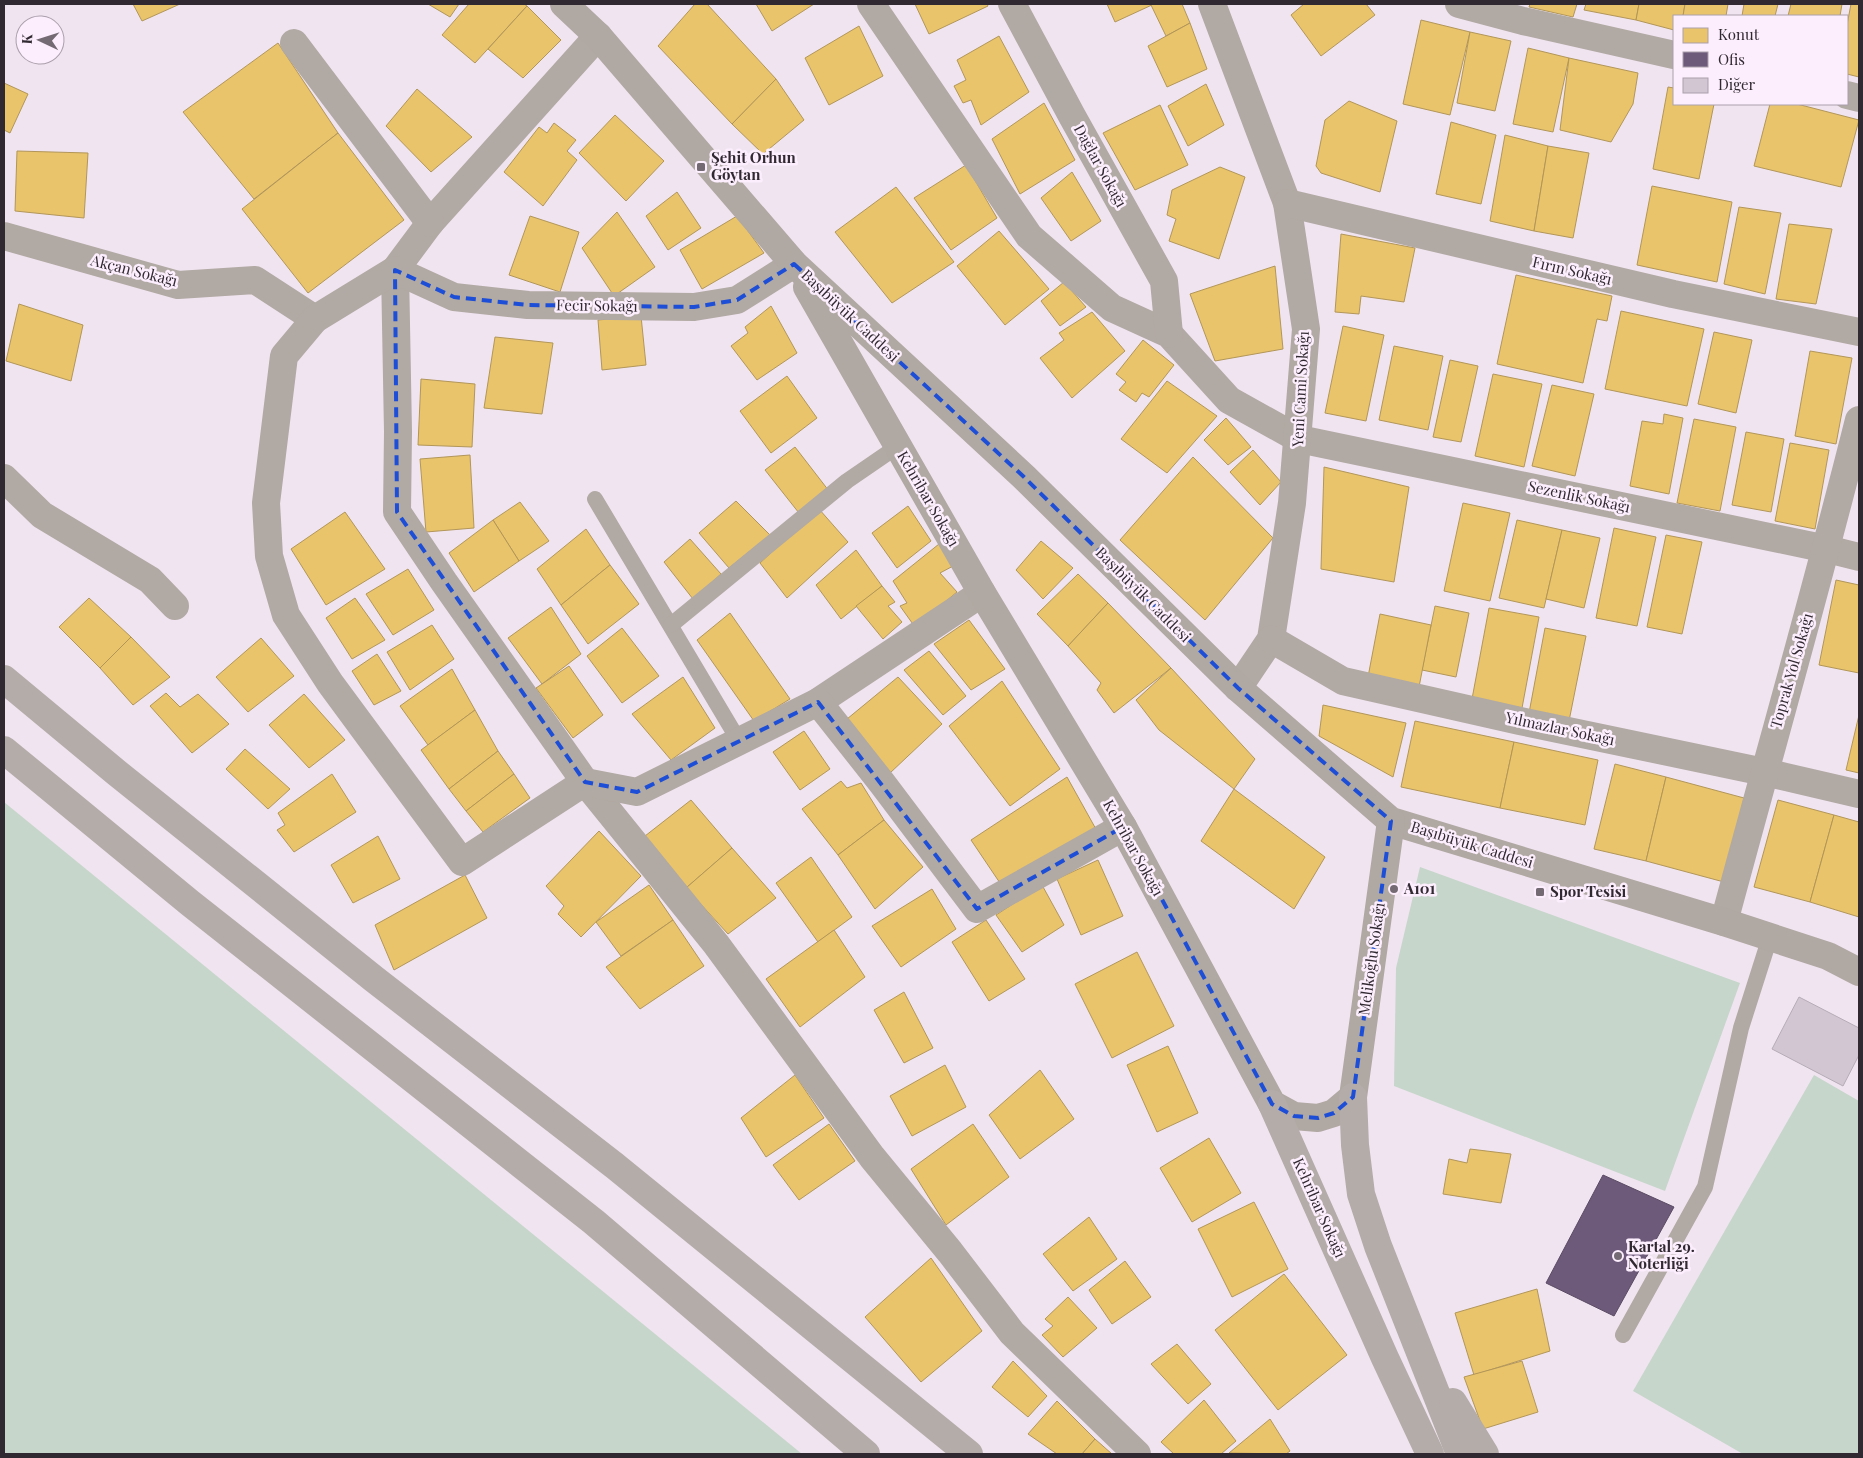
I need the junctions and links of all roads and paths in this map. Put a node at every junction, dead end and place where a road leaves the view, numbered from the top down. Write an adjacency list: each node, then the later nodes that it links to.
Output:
1 (564, 4): 6 (main road, Başıbüyük Caddesi)
2 (871, 4): 16 (street)
3 (1012, 4): 16 (street, Dağlar Sokağı)
4 (1212, 4): 9 (street, Yeni Cami Sokağı)
5 (1458, 4): 8 (street)
6 (598, 36): 10 (street); 12 (main road, Başıbüyük Caddesi)
7 (294, 43): 10 (street)
8 (1673, 55)
9 (1287, 203): 15 (street, Fırın Sokağı); 18 (street, Yeni Cami Sokağı)
10 (430, 223): 13 (street)
11 (4, 236): 14 (street, Akçan Sokağı)
12 (794, 264): 13 (street, Fecir Sokağı); 19 (main road, Kehribar Sokağı); 29 (main road, Başıbüyük Caddesi)
13 (395, 270): 14 (street); 34 (street)
14 (315, 319): 34 (street)
15 (1859, 332)
16 (1169, 334): 18 (street, Sezenlik Sokağı)
17 (1859, 420): 22 (street, Toprak Yol Sokağı)
18 (1299, 439): 22 (street, Sezenlik Sokağı); 27 (street, Yeni Cami Sokağı)
19 (898, 446): 24 (main road, Kehribar Sokağı); 26 (lane)
20 (4, 478): 25 (street)
21 (594, 499): 26 (lane)
22 (1827, 549): 23 (street, Sezenlik Sokağı); 33 (street, Toprak Yol Sokağı)
23 (1859, 557)
24 (982, 593): 30 (street); 37 (main road, Kehribar Sokağı)
25 (174, 606)
26 (671, 626): 31 (lane)
27 (1271, 639): 29 (street, Yeni Cami Sokağı); 33 (street, Yılmazlar Sokağı)
28 (4, 679): 47 (main road)
29 (1238, 688): 36 (main road, Başıbüyük Caddesi)
30 (818, 702): 31 (street); 37 (street)
31 (739, 741): 34 (street)
32 (4, 750): 46 (main road)
33 (1764, 772): 35 (street, Yılmazlar Sokağı); 38 (street, Toprak Yol Sokağı)
34 (585, 782): 48 (street)
35 (1859, 794)
36 (1391, 821): 38 (main road, Başıbüyük Caddesi); 41 (main road, Melikoğlu Sokağı)
37 (1123, 828): 42 (main road, Kehribar Sokağı)
38 (1724, 922): 39 (main road, Başıbüyük Caddesi)
39 (1770, 937): 40 (main road, Başıbüyük Caddesi); 43 (lane)
40 (1859, 972)
41 (1354, 1097): 42 (main road); 44 (main road)
42 (1272, 1104): 45 (main road, Kehribar Sokağı)
43 (1622, 1335)
44 (1413, 1336): 51 (main road); 52 (main road)
45 (1385, 1358): 49 (main road); 50 (main road, Kehribar Sokağı)
46 (866, 1454)
47 (969, 1454)
48 (1137, 1454)
49 (1417, 1454)
50 (1430, 1454)
51 (1460, 1454)
52 (1485, 1454)

